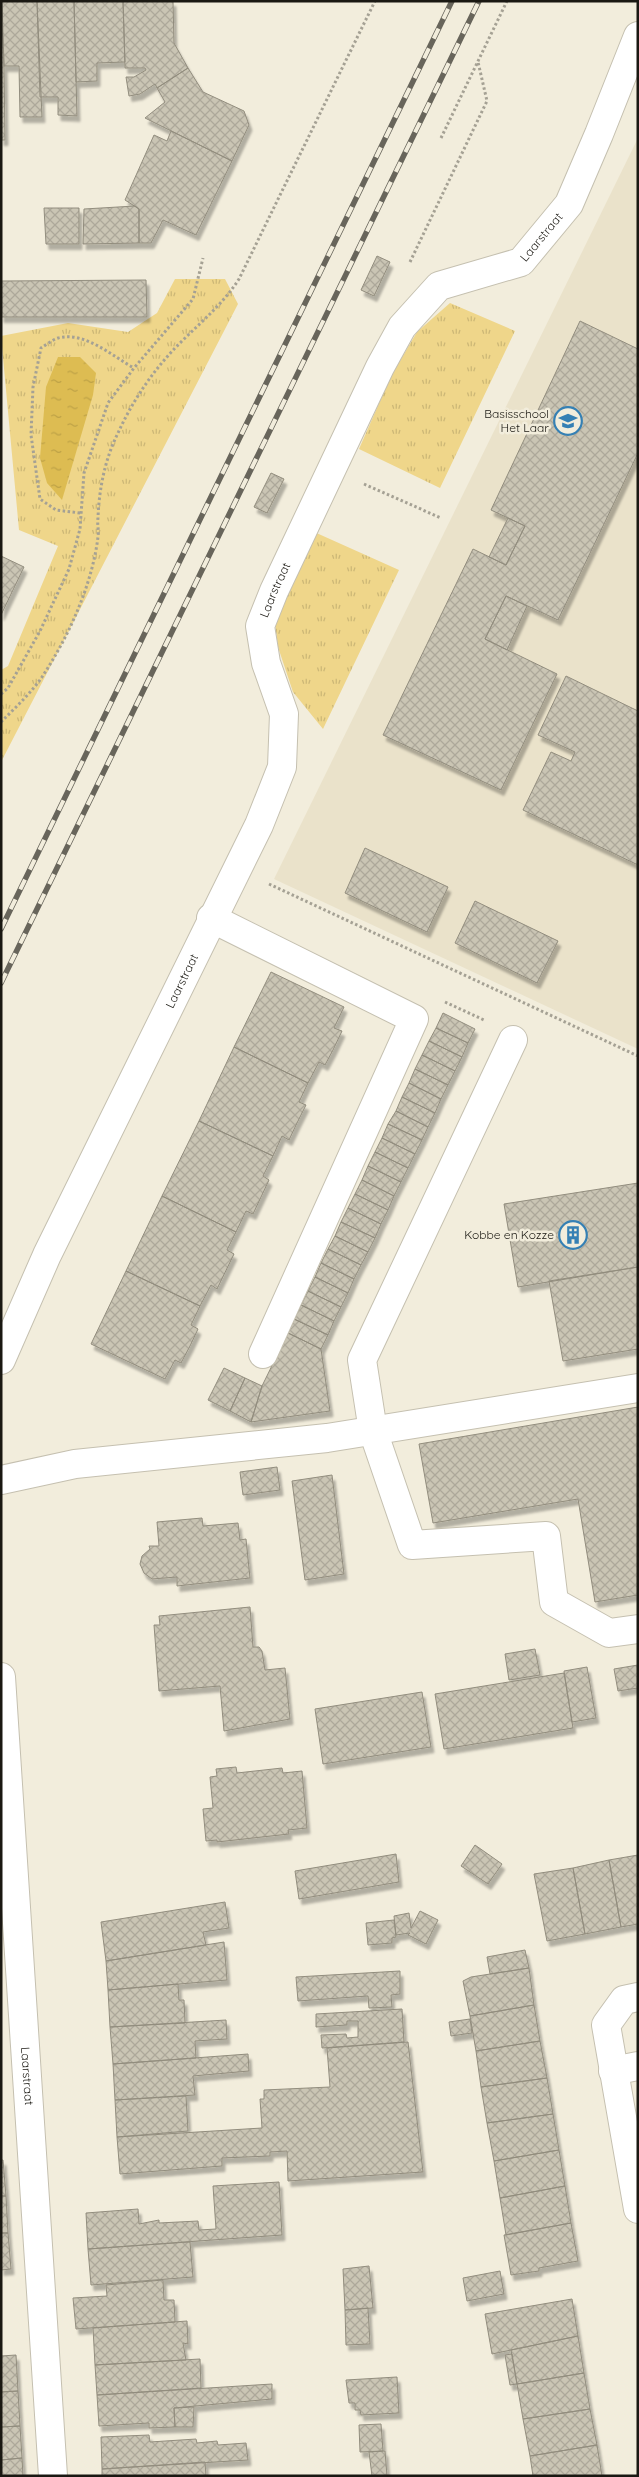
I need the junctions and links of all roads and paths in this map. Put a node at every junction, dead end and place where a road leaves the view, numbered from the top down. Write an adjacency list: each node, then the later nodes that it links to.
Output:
1 (375, 1): 13 (path)
2 (507, 1): 4 (path)
3 (638, 36): 9 (street, Laarstraat)
4 (478, 62): 5 (path); 7 (path)
5 (441, 138)
6 (202, 258): 8 (path)
7 (409, 265)
8 (134, 368): 10 (path); 10 (path)
9 (332, 469): 11 (path); 14 (street, Laarstraat)
10 (80, 513): 12 (path)
11 (441, 518)
12 (1, 694)
13 (1, 722)
14 (236, 869): 15 (street, Laarstraat); 17 (path)
15 (211, 918): 18 (street); 19 (street, Laarstraat)
16 (513, 1040): 21 (street)
17 (638, 1056)
18 (262, 1354)
19 (1, 1360)
20 (638, 1388): 21 (street)
21 (373, 1431): 22 (street); 23 (street)
22 (1, 1480)
23 (638, 1628)
24 (1, 1677): 28 (street, Laarstraat)
25 (638, 1997): 26 (street)
26 (626, 2069): 27 (street)
27 (638, 2210)
28 (53, 2476)

